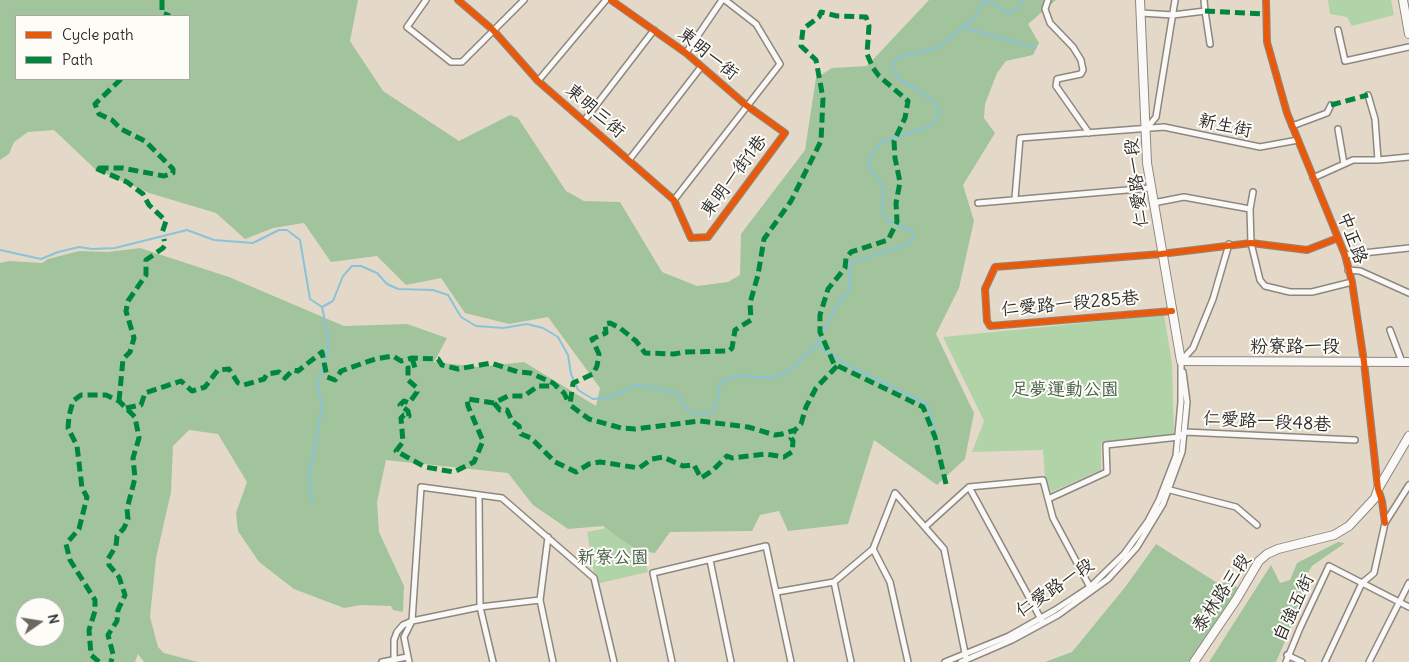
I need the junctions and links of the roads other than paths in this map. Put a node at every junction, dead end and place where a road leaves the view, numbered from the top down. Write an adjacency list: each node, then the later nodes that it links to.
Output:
1 (426, 0): 16 (street)
2 (458, 0): 16 (street, 東明三街)
3 (524, 0): 16 (street)
4 (606, 0): 24 (street)
5 (611, 0): 17 (street, 東明一街)
6 (724, 0): 22 (street); 26 (street)
7 (1048, 0): 32 (street)
8 (1140, 0): 14 (main road, 仁愛路一段)
9 (1175, 0): 15 (street)
10 (1204, 0): 13 (street)
11 (1266, 0): 29 (street, 中正路)
12 (1403, 0): 19 (main road)
13 (1205, 11): 15 (street); 20 (street)
14 (1141, 13): 15 (street); 30 (main road, 仁愛路一段)
15 (1173, 15): 30 (street)
16 (493, 30): 24 (street, 東明三街)
17 (654, 30): 22 (street, 東明一街); 28 (street)
18 (1338, 30): 21 (street)
19 (1409, 34)
20 (1210, 44)
21 (1409, 47)
22 (686, 53): 23 (street, 東明一街)
23 (701, 67): 26 (street, 東明一街); 36 (street)
24 (538, 81): 28 (street, 東明三街)
25 (1368, 95): 37 (street)
26 (746, 105): 33 (street, 東明一街); 43 (street)
27 (1331, 105): 29 (street)
28 (584, 121): 36 (street, 東明三街)
29 (1292, 126): 34 (street, 中正路)
30 (1146, 129): 32 (street, 新生街); 34 (street, 新生街); 40 (main road, 仁愛路一段)
31 (1338, 129): 38 (street)
32 (1088, 132): 42 (street, 新生街)
33 (785, 133): 47 (street, 東明一街1巷)
34 (1298, 140): 39 (street, 中正路)
35 (1409, 157): 37 (street)
36 (629, 160): 43 (street, 東明三街)
37 (1378, 160): 38 (street)
38 (1344, 164): 39 (street)
39 (1314, 178): 48 (street, 中正路)
40 (1150, 188): 42 (street); 45 (main road, 仁愛路一段)
41 (1253, 192): 46 (street)
42 (1015, 198): 44 (street)
43 (674, 200): 47 (street, 東明三街)
44 (978, 203)
45 (1152, 203): 46 (street); 52 (main road, 仁愛路一段)
46 (1250, 209): 49 (street)
47 (708, 237)
48 (1338, 238): 49 (street); 53 (street, 中正路)
49 (1251, 243): 50 (street); 55 (street)
50 (1229, 244): 52 (street); 59 (street)
51 (1409, 248): 53 (street)
52 (1161, 254): 57 (main road, 仁愛路一段); 57 (street, 仁愛路一段285巷)
53 (1344, 255): 54 (street, 中正路)
54 (1348, 270): 55 (street, 中正路); 56 (street)
55 (1352, 282): 60 (street, 中正路)
56 (1409, 293)
57 (1172, 311): 59 (main road, 仁愛路一段)
58 (1390, 330): 61 (street)
59 (1181, 361): 60 (main road, 粉寮路一段); 62 (street, 仁愛路一段); 63 (street, 仁愛路一段)
60 (1364, 362): 61 (main road, 粉寮路一段); 68 (street, 中正路)
61 (1405, 362)
62 (1185, 432): 63 (street, 仁愛路一段48巷); 65 (street, 仁愛路一段48巷); 69 (street, 仁愛路一段)
63 (1179, 436): 71 (street); 81 (street, 仁愛路一段)
64 (1409, 436): 68 (main road, 泰林路三段)
65 (1355, 440)
66 (1409, 486): 72 (street)
67 (969, 487): 71 (street); 74 (street); 88 (street)
68 (1378, 489): 72 (street, 中正路); 103 (main road, 泰林路三段)
69 (1170, 490): 73 (street); 81 (street, 仁愛路一段)
70 (480, 495): 75 (street); 85 (street); 87 (street)
71 (1048, 499): 81 (street)
72 (1385, 523): 79 (street)
73 (1257, 525)
74 (926, 526): 76 (street); 91 (street)
75 (548, 537): 83 (street); 96 (street)
76 (873, 549): 78 (street); 101 (street)
77 (710, 560): 82 (street); 97 (street); 98 (street)
78 (834, 582): 82 (street); 100 (street)
79 (1362, 583): 84 (street, 自強五街); 89 (street, 自強五街); 106 (street)
80 (1409, 583): 84 (street)
81 (1091, 589): 88 (street, 仁愛路一段)
82 (777, 592): 99 (street)
83 (540, 600): 85 (street); 95 (street)
84 (1399, 602): 86 (street, 自強五街); 107 (street)
85 (480, 607): 87 (street); 94 (street)
86 (1409, 607)
87 (412, 621): 90 (street); 92 (street)
88 (1042, 622): 91 (street, 仁愛路一段)
89 (1287, 655): 104 (street, 自強五街); 105 (street)
90 (408, 659): 92 (street)
91 (964, 659): 102 (street, 仁愛路一段)
92 (394, 661): 93 (street)
93 (382, 662)
94 (492, 662)
95 (553, 662)
96 (614, 662)
97 (672, 662)
98 (731, 662)
99 (791, 662)
100 (850, 662)
101 (908, 662)
102 (945, 662)
103 (1194, 662)
104 (1286, 662)
105 (1302, 662)
106 (1325, 662)
107 (1369, 662)

